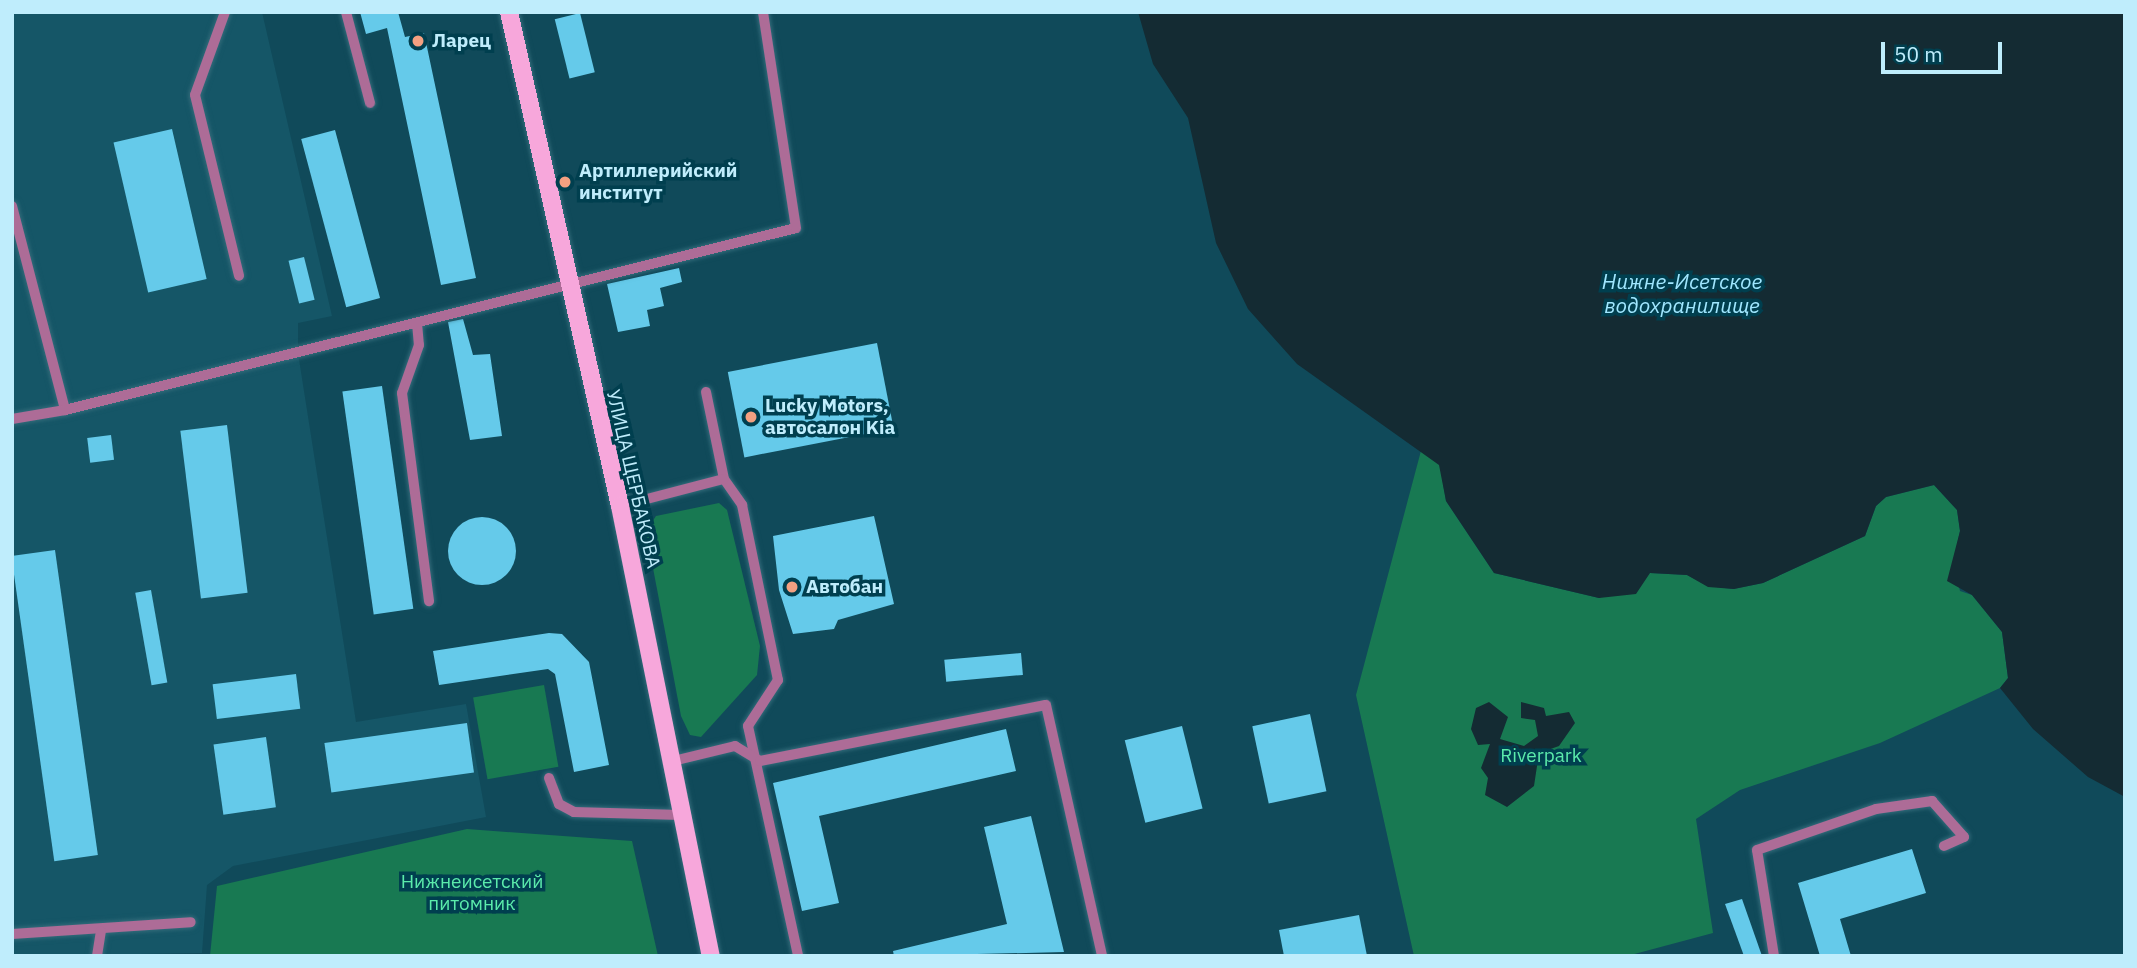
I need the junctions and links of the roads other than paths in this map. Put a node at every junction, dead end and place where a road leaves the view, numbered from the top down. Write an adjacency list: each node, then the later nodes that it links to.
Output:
1 (225, 12): 7 (lane)
2 (346, 12): 5 (lane)
3 (509, 12): 8 (main road, УЛИЦА ЩЕРБАКОВА)
4 (763, 12): 8 (lane)
5 (370, 103)
6 (12, 206): 11 (lane)
7 (239, 276)
8 (567, 284): 9 (lane); 14 (main road, УЛИЦА ЩЕРБАКОВА)
9 (417, 323): 11 (lane); 15 (lane)
10 (706, 392): 13 (lane)
11 (65, 410): 12 (lane)
12 (12, 419)
13 (724, 479): 14 (lane); 16 (lane)
14 (620, 506): 17 (main road, УЛИЦА ЩЕРБАКОВА)
15 (429, 601)
16 (760, 761): 17 (lane); 26 (lane); 27 (lane)
17 (669, 762): 19 (main road, УЛИЦА ЩЕРБАКОВА)
18 (549, 778): 19 (lane)
19 (681, 815): 25 (main road, УЛИЦА ЩЕРБАКОВА)
20 (1944, 846): 28 (lane)
21 (191, 922): 22 (lane)
22 (101, 931): 23 (lane); 24 (lane)
23 (12, 934)
24 (97, 956)
25 (711, 956)
26 (798, 956)
27 (1102, 956)
28 (1774, 956)

